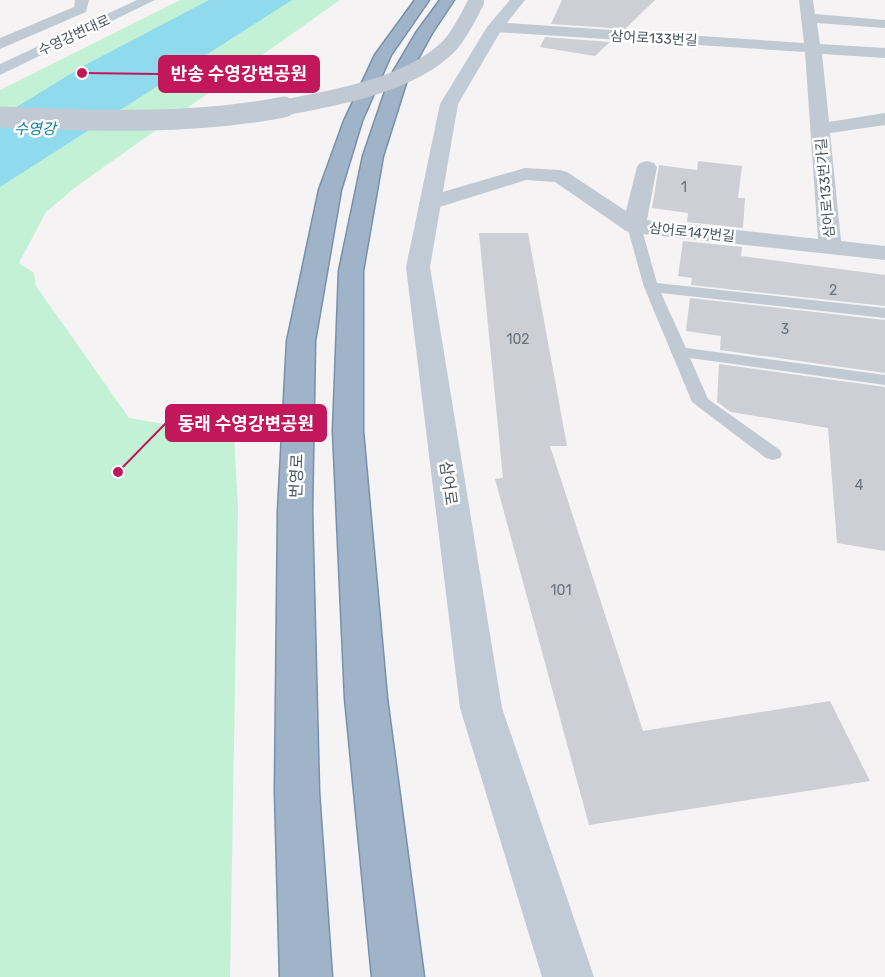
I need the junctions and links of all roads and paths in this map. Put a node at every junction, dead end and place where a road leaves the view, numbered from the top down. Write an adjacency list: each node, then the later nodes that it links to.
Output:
1 (82, 0): 10 (street)
2 (124, 0): 13 (main road, 수영강변대로)
3 (148, 0): 14 (main road, 수영강변대로)
4 (422, 0): 28 (highway, 번영로)
5 (518, 0): 7 (main road, 삼어로)
6 (806, 0): 8 (street)
7 (473, 10): 11 (street, 삼어로133번길); 15 (street, bridge); 19 (main road, 삼어로); 29 (highway)
8 (809, 18): 9 (street); 11 (street)
9 (885, 24)
10 (0, 44)
11 (813, 48): 12 (street, 삼어로133번길); 17 (street, 삼어로133번가길)
12 (885, 53)
13 (0, 56)
14 (0, 70)
15 (0, 117)
16 (885, 119): 17 (street, 삼어로133번가길)
17 (820, 129): 21 (street, 삼어로133번가길)
18 (647, 167): 20 (street)
19 (430, 203): 20 (street, 삼어로147번길); 30 (main road, 삼어로)
20 (634, 226): 21 (street, 삼어로147번길); 23 (lane)
21 (831, 247): 22 (street, 삼어로147번길)
22 (885, 254)
23 (651, 287): 24 (lane); 25 (lane)
24 (885, 314)
25 (679, 351): 26 (lane); 27 (lane)
26 (885, 380)
27 (773, 454)
28 (306, 977)
29 (398, 977)
30 (568, 977)

